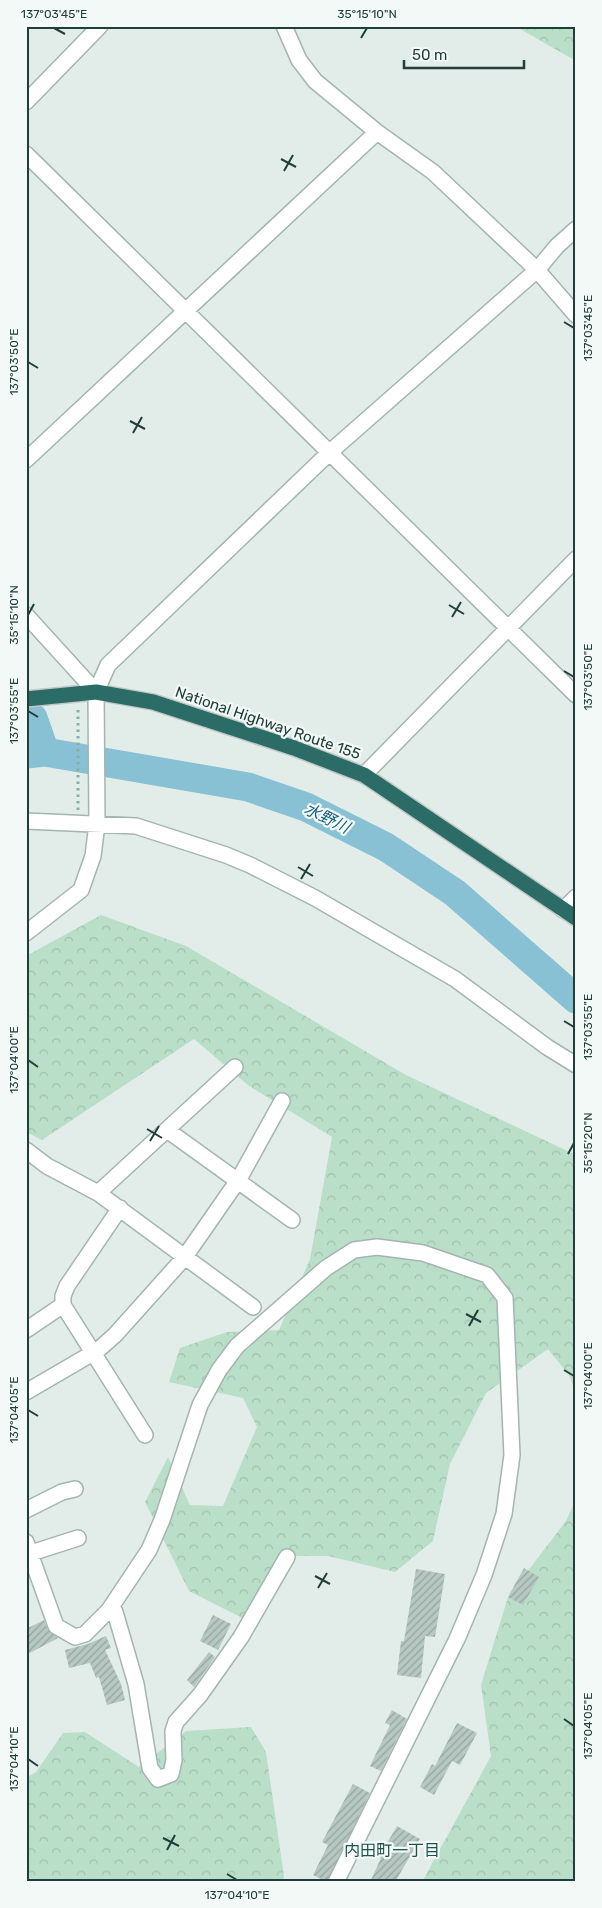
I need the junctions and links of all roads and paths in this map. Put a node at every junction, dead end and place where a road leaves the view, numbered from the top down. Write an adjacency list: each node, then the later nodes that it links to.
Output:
1 (100, 26): 3 (street)
2 (284, 26): 4 (street)
3 (26, 102)
4 (377, 132): 7 (street); 8 (street)
5 (26, 154): 8 (street)
6 (576, 229): 7 (street)
7 (537, 270): 9 (street); 10 (street)
8 (185, 310): 10 (street); 11 (street)
9 (576, 315)
10 (329, 452): 14 (street); 15 (street)
11 (26, 460)
12 (576, 559): 14 (street)
13 (26, 615): 15 (street)
14 (507, 627): 16 (street); 19 (street)
15 (96, 692): 17 (highway, National Highway Route 155); 19 (highway, National Highway Route 155); 22 (street)
16 (576, 695)
17 (26, 699)
18 (78, 708): 20 (path)
19 (364, 775): 24 (highway, National Highway Route 155)
20 (78, 812)
21 (26, 821): 22 (street)
22 (97, 824): 26 (street); 27 (street)
23 (576, 897): 24 (street)
24 (563, 910): 25 (highway, National Highway Route 155)
25 (576, 918)
26 (26, 933)
27 (576, 1065)
28 (235, 1067): 30 (street)
29 (282, 1101): 32 (street)
30 (167, 1130): 32 (street); 33 (street)
31 (26, 1150): 33 (street)
32 (237, 1181): 35 (street); 36 (street)
33 (98, 1193): 34 (street)
34 (120, 1208): 36 (street); 37 (street)
35 (292, 1220)
36 (184, 1258): 38 (street); 40 (street)
37 (64, 1305): 39 (street); 40 (street)
38 (253, 1308)
39 (28, 1323)
40 (93, 1352): 41 (street); 42 (street)
41 (26, 1392)
42 (145, 1436)
43 (74, 1490): 44 (street)
44 (26, 1510)
45 (78, 1538): 46 (street)
46 (29, 1547): 48 (street)
47 (286, 1557): 48 (street)
48 (109, 1610): 49 (street)
49 (336, 1882)

